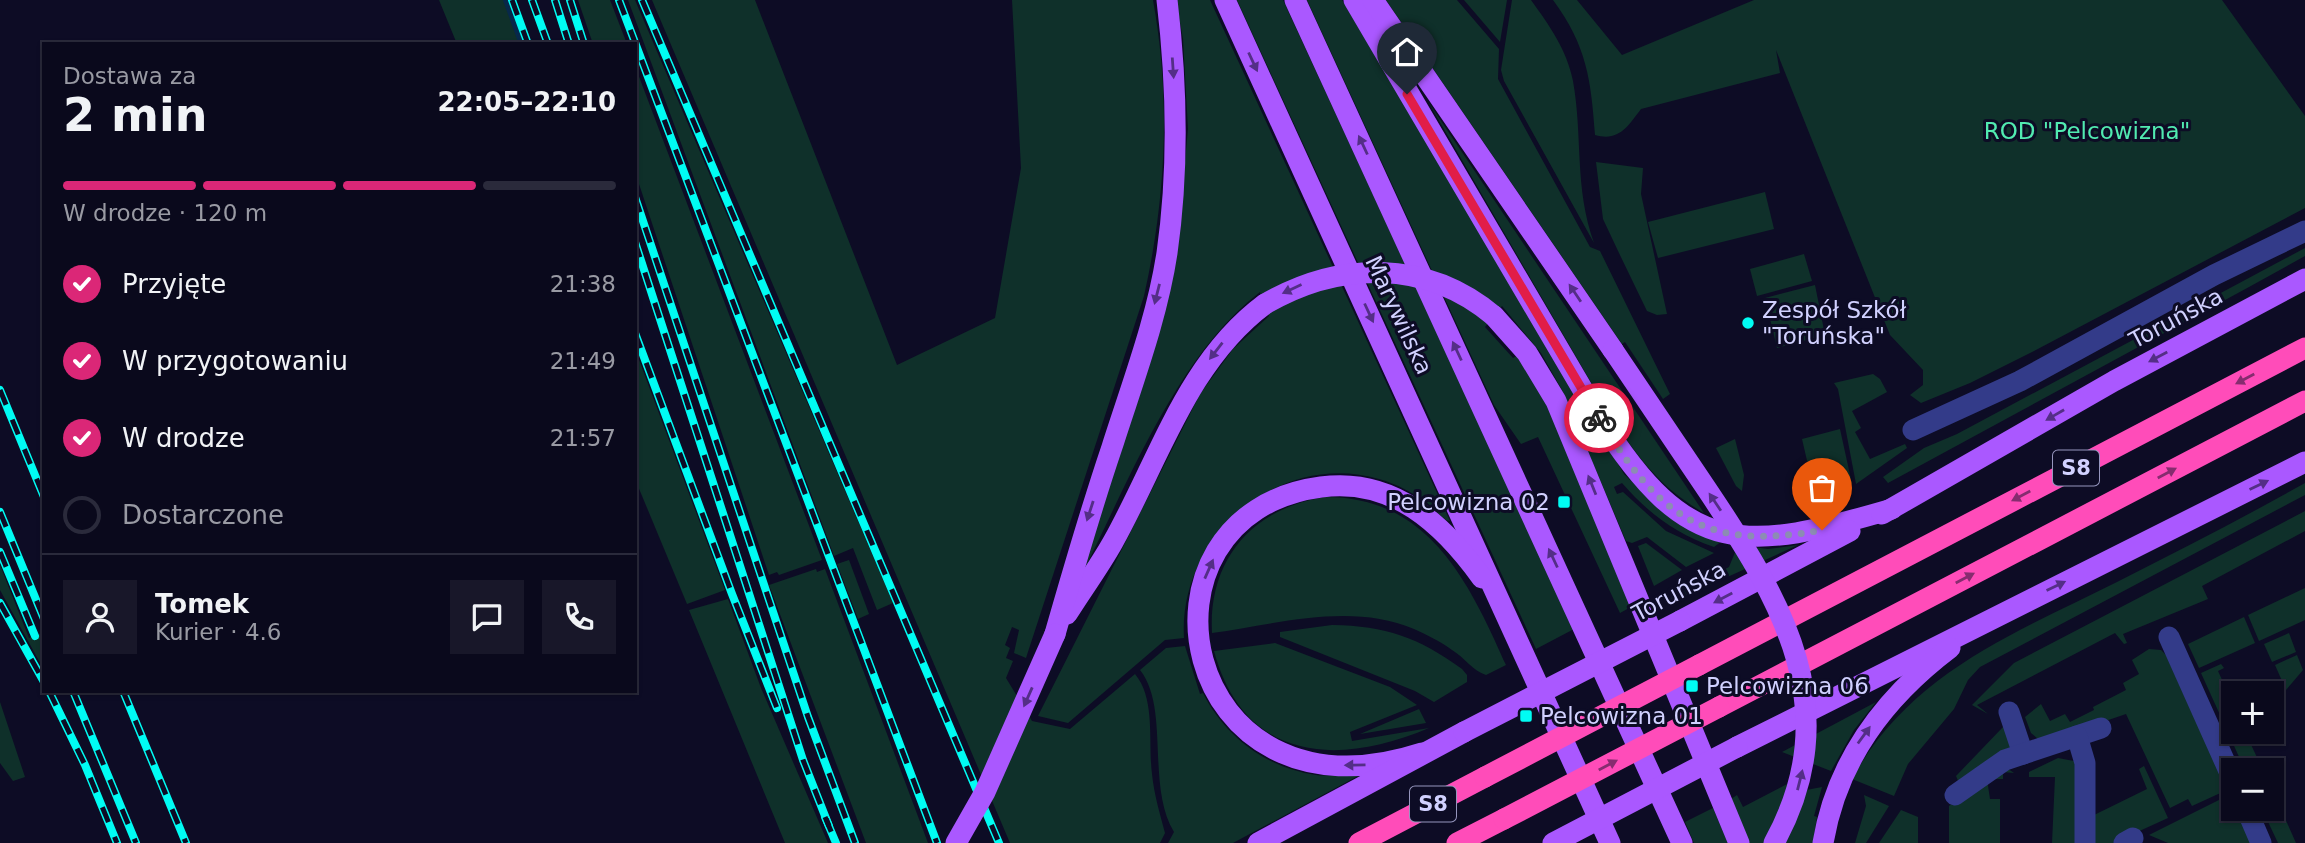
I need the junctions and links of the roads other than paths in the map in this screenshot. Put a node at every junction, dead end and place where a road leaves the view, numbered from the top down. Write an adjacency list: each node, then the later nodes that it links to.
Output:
1 (1167, 0): 14 (main road, one-way to 14)
2 (1225, 0): 16 (main road, Marywilska, one-way to 16)
3 (1295, 0): 31 (main road, Marywilska, one-way to 3)
4 (1353, 0): 12 (main road)
5 (1373, 0): 33 (main road, one-way to 5, bridge)
6 (2305, 230): 10 (street)
7 (2305, 279): 12 (main road, Toruńska, one-way to 12)
8 (2305, 348): 27 (highway, S8, one-way to 27, bridge)
9 (2305, 401): 28 (highway, S8, one-way to 9, bridge)
10 (1913, 430)
11 (2305, 462): 13 (main road, one-way to 11)
12 (1892, 509): 20 (main road, Toruńska, one-way to 20, bridge)
13 (1995, 617): 29 (main road, bridge); 34 (main road, one-way to 13)
14 (1055, 634): 25 (main road, one-way to 25, bridge); 32 (main road, one-way to 14, bridge)
15 (2169, 637): 22 (street)
16 (1525, 652): 20 (main road, one-way to 16); 30 (main road)
17 (2009, 712): 21 (street)
18 (2101, 729): 19 (street)
19 (2077, 736): 21 (street); 35 (street)
20 (1422, 753): 26 (main road, Toruńska)
21 (2023, 754): 23 (street)
22 (2223, 758)
23 (1955, 795)
24 (2252, 821): 36 (street)
25 (956, 843)
26 (1258, 843)
27 (1359, 843)
28 (1458, 843)
29 (1553, 843)
30 (1610, 843)
31 (1682, 843)
32 (1739, 843)
33 (1774, 843)
34 (1823, 843)
35 (2085, 843)
36 (2261, 843)

